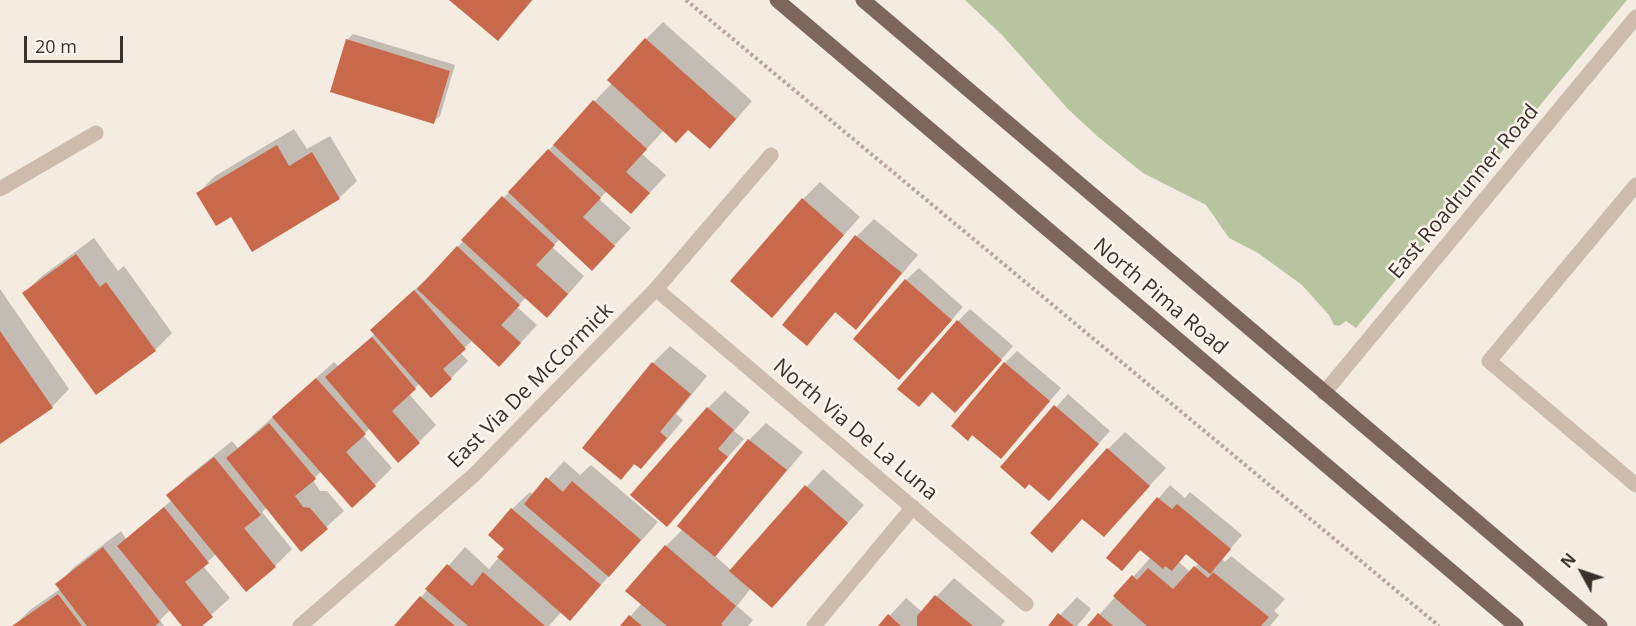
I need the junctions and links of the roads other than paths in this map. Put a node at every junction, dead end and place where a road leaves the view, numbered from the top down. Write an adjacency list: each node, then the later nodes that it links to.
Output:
1 (777, 0): 15 (main road, North Pima Road)
2 (863, 0): 9 (main road, North Pima Road)
3 (1636, 17): 9 (street, East Roadrunner Road)
4 (96, 133): 7 (street)
5 (771, 155): 8 (street, East Via De McCormick)
6 (1636, 184): 10 (street)
7 (0, 189)
8 (656, 289): 11 (street, North Via De La Luna); 13 (street, East Via De McCormick)
9 (1324, 393): 16 (main road, North Pima Road)
10 (1636, 485)
11 (913, 507): 12 (street, North Via De La Luna); 14 (street)
12 (1026, 604)
13 (307, 624)
14 (814, 626)
15 (1516, 626)
16 (1600, 626)

